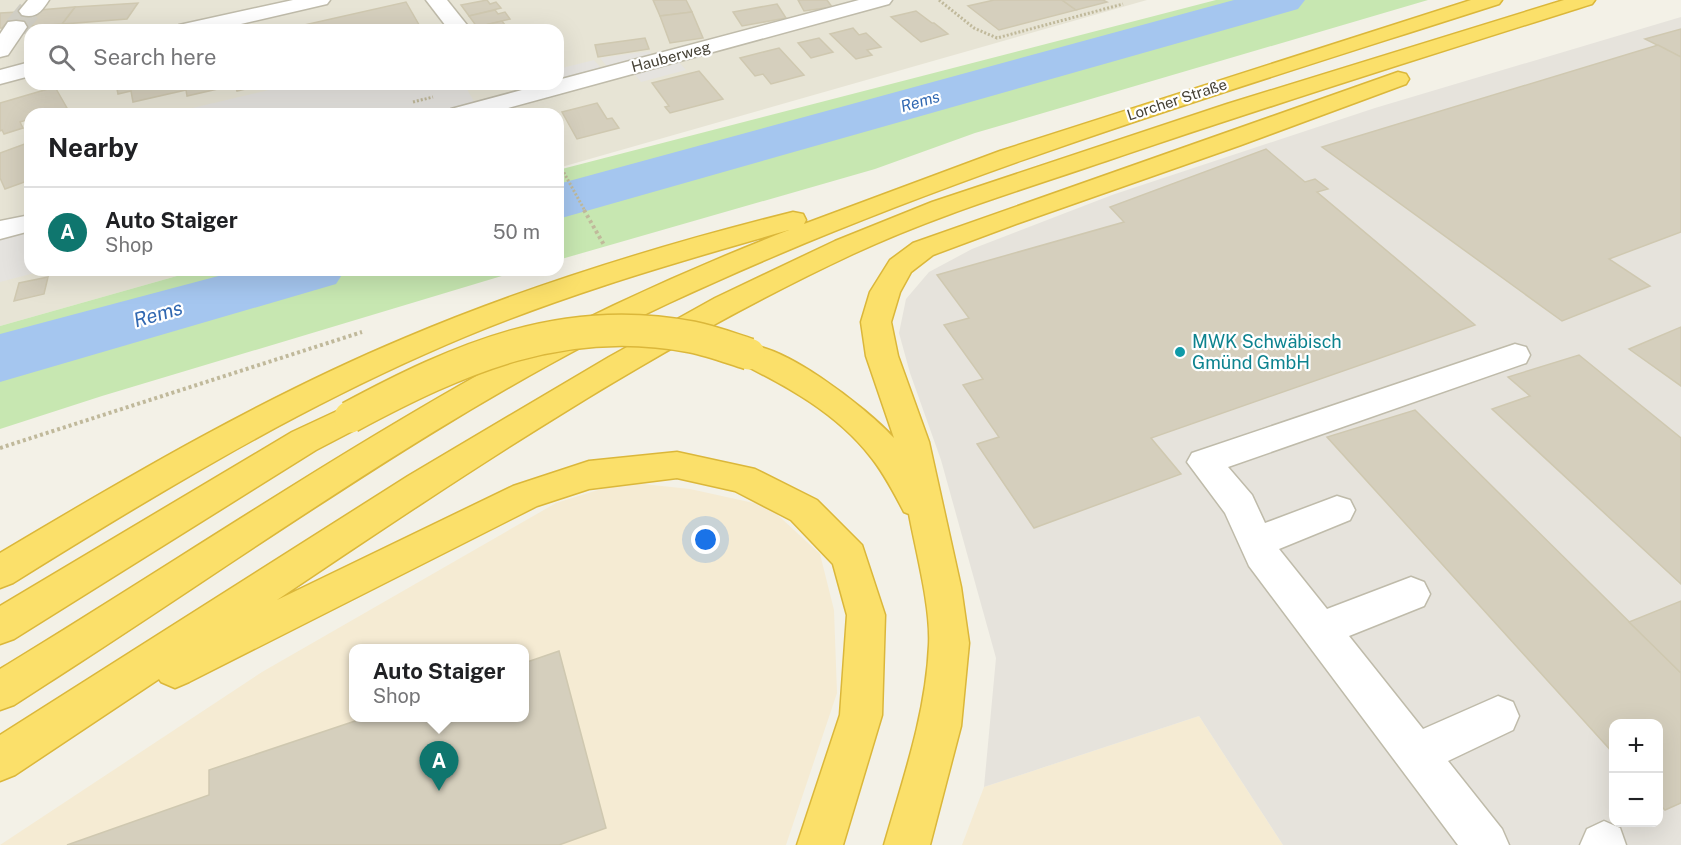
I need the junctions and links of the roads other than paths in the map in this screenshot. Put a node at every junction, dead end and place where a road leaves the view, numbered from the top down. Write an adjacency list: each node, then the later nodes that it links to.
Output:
1 (320, 0): 8 (street)
2 (436, 0): 9 (street)
3 (882, 0): 13 (street, Hauberweg)
4 (1492, 0): 16 (highway, Lorcher Straße)
5 (1586, 0): 7 (highway)
6 (28, 13): 10 (street)
7 (1528, 19): 21 (highway); 30 (highway)
8 (214, 24)
9 (455, 24)
10 (0, 50)
11 (24, 70): 12 (street)
12 (0, 76)
13 (564, 78)
14 (508, 92): 15 (street, Hauberweg)
15 (472, 108)
16 (965, 171): 23 (highway); 27 (highway)
17 (24, 224): 18 (street)
18 (0, 230)
19 (1515, 355): 22 (street)
20 (1337, 510): 22 (street)
21 (927, 519): 25 (highway, bridge); 33 (highway)
22 (1256, 542): 26 (street)
23 (0, 572)
24 (1411, 594): 26 (street)
25 (0, 627)
26 (1320, 630): 29 (street)
27 (0, 692)
28 (1498, 716): 29 (street)
29 (1416, 754): 34 (street)
30 (0, 760)
31 (0, 766): 32 (highway)
32 (820, 845)
33 (907, 845)
34 (1486, 845)

